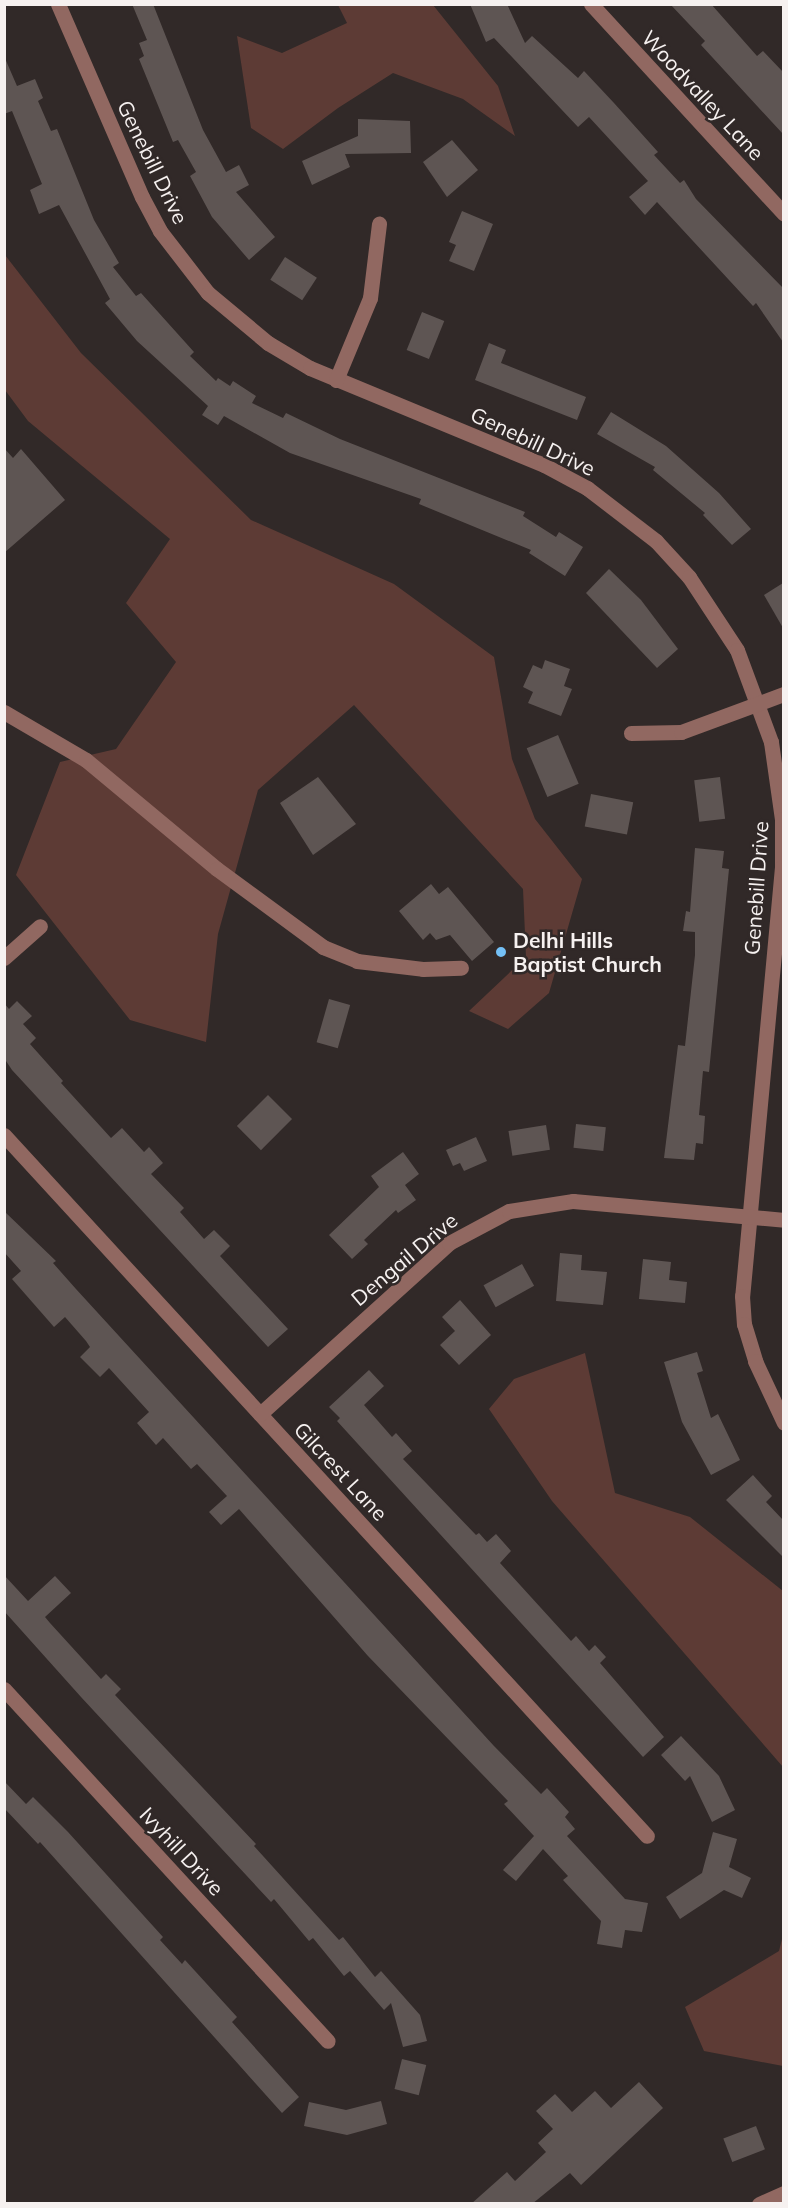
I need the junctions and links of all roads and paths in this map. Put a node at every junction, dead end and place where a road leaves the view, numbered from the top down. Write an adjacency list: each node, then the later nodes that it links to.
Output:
1 (58, 4): 5 (street, Genebill Drive)
2 (591, 4): 3 (street, Woodvalley Lane)
3 (783, 213)
4 (379, 224): 5 (street)
5 (336, 380): 7 (street, Genebill Drive)
6 (783, 694): 7 (street)
7 (760, 704): 9 (street); 14 (street, Genebill Drive)
8 (4, 712): 12 (street)
9 (631, 733)
10 (40, 926): 11 (street)
11 (4, 958)
12 (461, 968)
13 (4, 1135): 16 (street, Gilcrest Lane)
14 (747, 1217): 15 (street, Dengail Drive); 16 (street, Dengail Drive); 17 (street, Genebill Drive)
15 (783, 1220)
16 (260, 1414): 19 (street, Gilcrest Lane)
17 (783, 1423)
18 (4, 1689): 20 (street, Ivyhill Drive)
19 (647, 1836)
20 (328, 2041)
21 (783, 2193): 22 (street)
22 (759, 2204)

